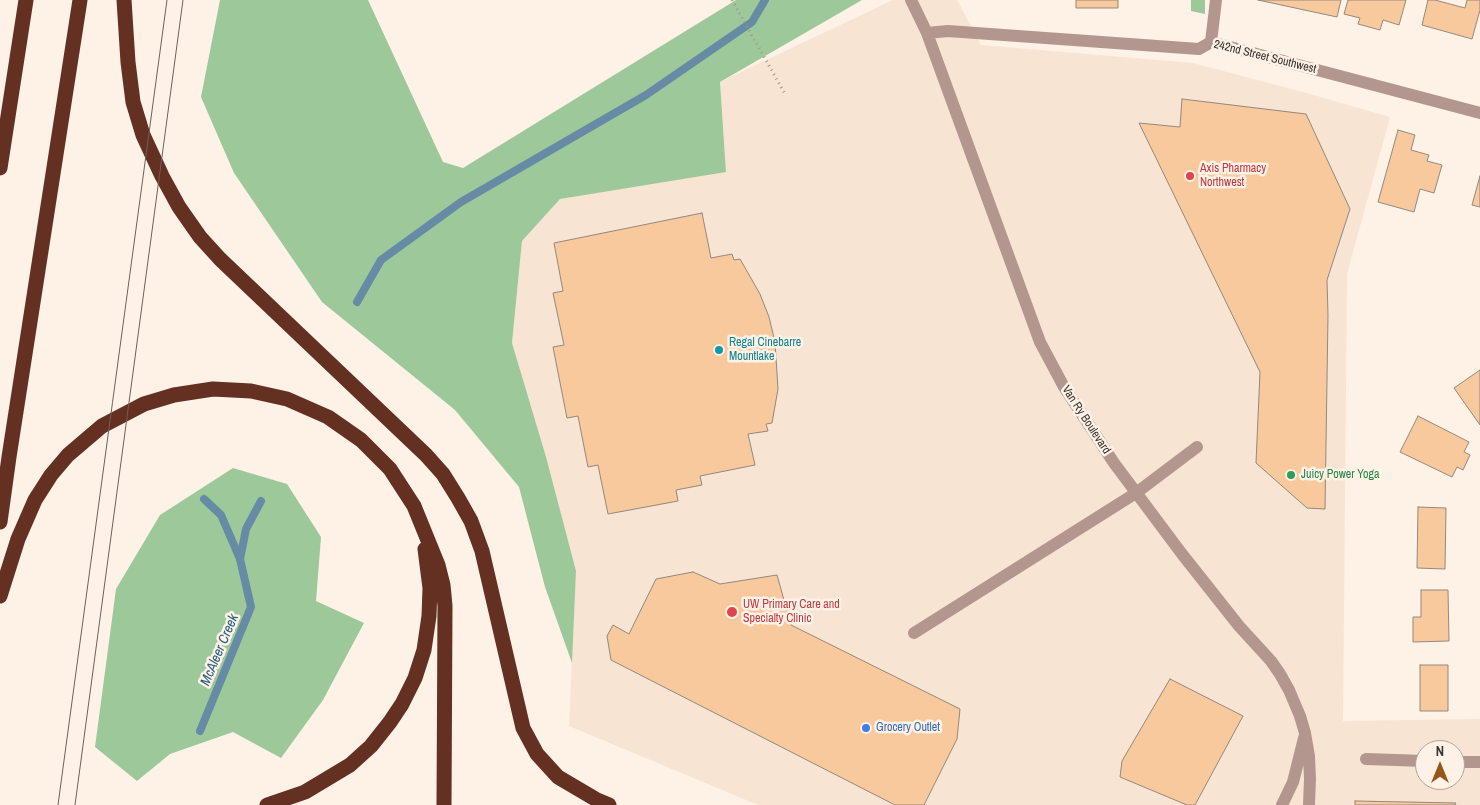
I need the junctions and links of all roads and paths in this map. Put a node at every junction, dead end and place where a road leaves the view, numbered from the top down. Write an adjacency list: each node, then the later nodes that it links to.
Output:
1 (26, 0): 11 (highway)
2 (80, 0): 15 (highway)
3 (124, 0): 25 (highway)
4 (732, 0): 9 (path)
5 (911, 0): 7 (street, Van Ry Boulevard)
6 (1216, 0): 8 (street)
7 (927, 33): 8 (street, 242nd Street Southwest); 13 (street, Van Ry Boulevard)
8 (1211, 42): 10 (street, 242nd Street Southwest)
9 (785, 94)
10 (1480, 113)
11 (0, 168)
12 (1197, 448): 13 (street)
13 (1136, 493): 17 (street); 18 (street, Van Ry Boulevard)
14 (414, 506): 16 (highway); 23 (highway); 24 (highway)
15 (0, 522)
16 (0, 596)
17 (914, 633)
18 (1305, 733): 26 (street); 27 (street, Van Ry Boulevard)
19 (1366, 759): 20 (street)
20 (1415, 761)
21 (1465, 762): 22 (street)
22 (1480, 762)
23 (267, 805)
24 (444, 805)
25 (610, 805)
26 (1282, 805)
27 (1309, 805)

